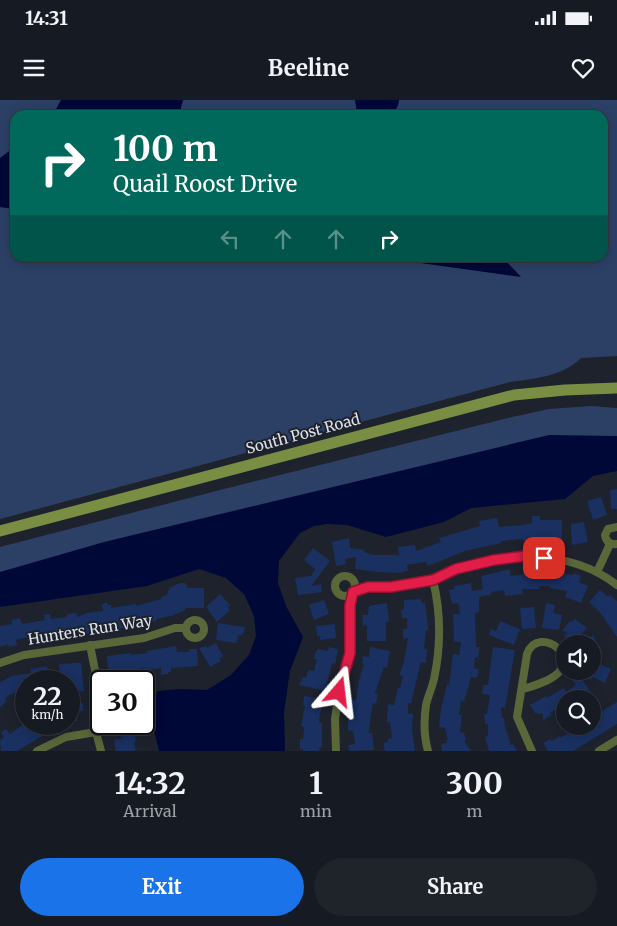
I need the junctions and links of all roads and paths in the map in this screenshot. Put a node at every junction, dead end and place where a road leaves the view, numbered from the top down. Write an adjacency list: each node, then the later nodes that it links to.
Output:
1 (615, 388): 3 (street, South Post Road)
2 (617, 527): 4 (street)
3 (0, 531)
4 (614, 544): 5 (street)
5 (597, 572): 6 (street); 7 (street)
6 (433, 580): 18 (street); 19 (street)
7 (617, 585)
8 (186, 628): 9 (street, Hunters Run Way)
9 (90, 645): 10 (street, Hunters Run Way); 11 (street)
10 (0, 663)
11 (95, 670)
12 (522, 689): 12 (street); 20 (street)
13 (90, 733): 16 (street)
14 (97, 735): 17 (street)
15 (617, 740): 21 (street)
16 (37, 751)
17 (101, 751)
18 (336, 751)
19 (428, 751)
20 (532, 751)
21 (599, 751)

